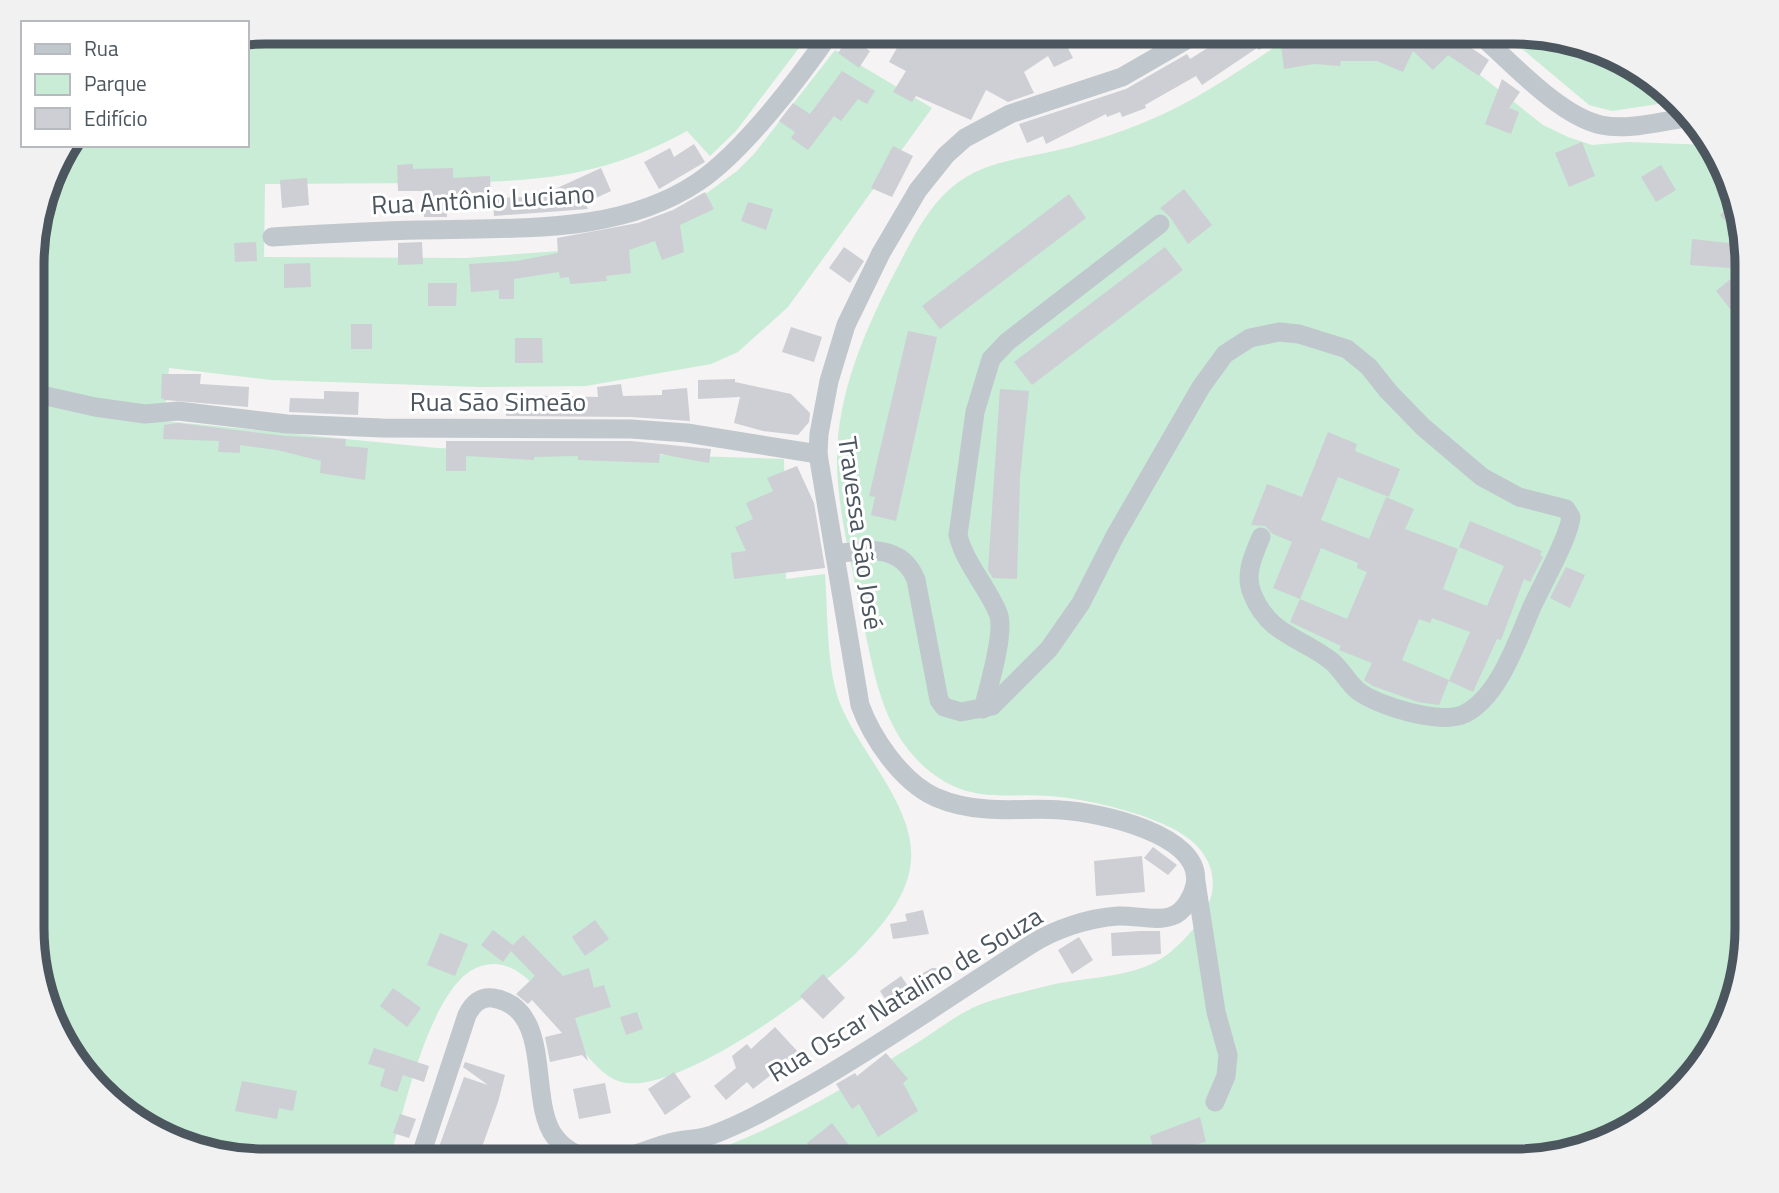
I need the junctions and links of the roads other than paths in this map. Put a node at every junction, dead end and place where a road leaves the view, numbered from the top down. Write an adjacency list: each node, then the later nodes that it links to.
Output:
1 (822, 44): 6 (street, Rua Antônio Luciano)
2 (1179, 44): 8 (street, Travessa São José)
3 (1491, 44): 4 (street)
4 (1680, 119)
5 (1160, 224): 11 (street)
6 (272, 237)
7 (44, 395): 8 (street, Rua São Simeão)
8 (818, 454): 10 (street, Travessa São José)
9 (1261, 537): 11 (street)
10 (835, 554): 11 (street); 12 (street, Travessa São José)
11 (983, 709)
12 (1196, 880): 13 (street); 16 (street, Rua Oscar Natalino de Souza)
13 (1215, 1102)
14 (423, 1149): 15 (street, Rua Oscar Natalino de Souza)
15 (571, 1149)
16 (649, 1149)

